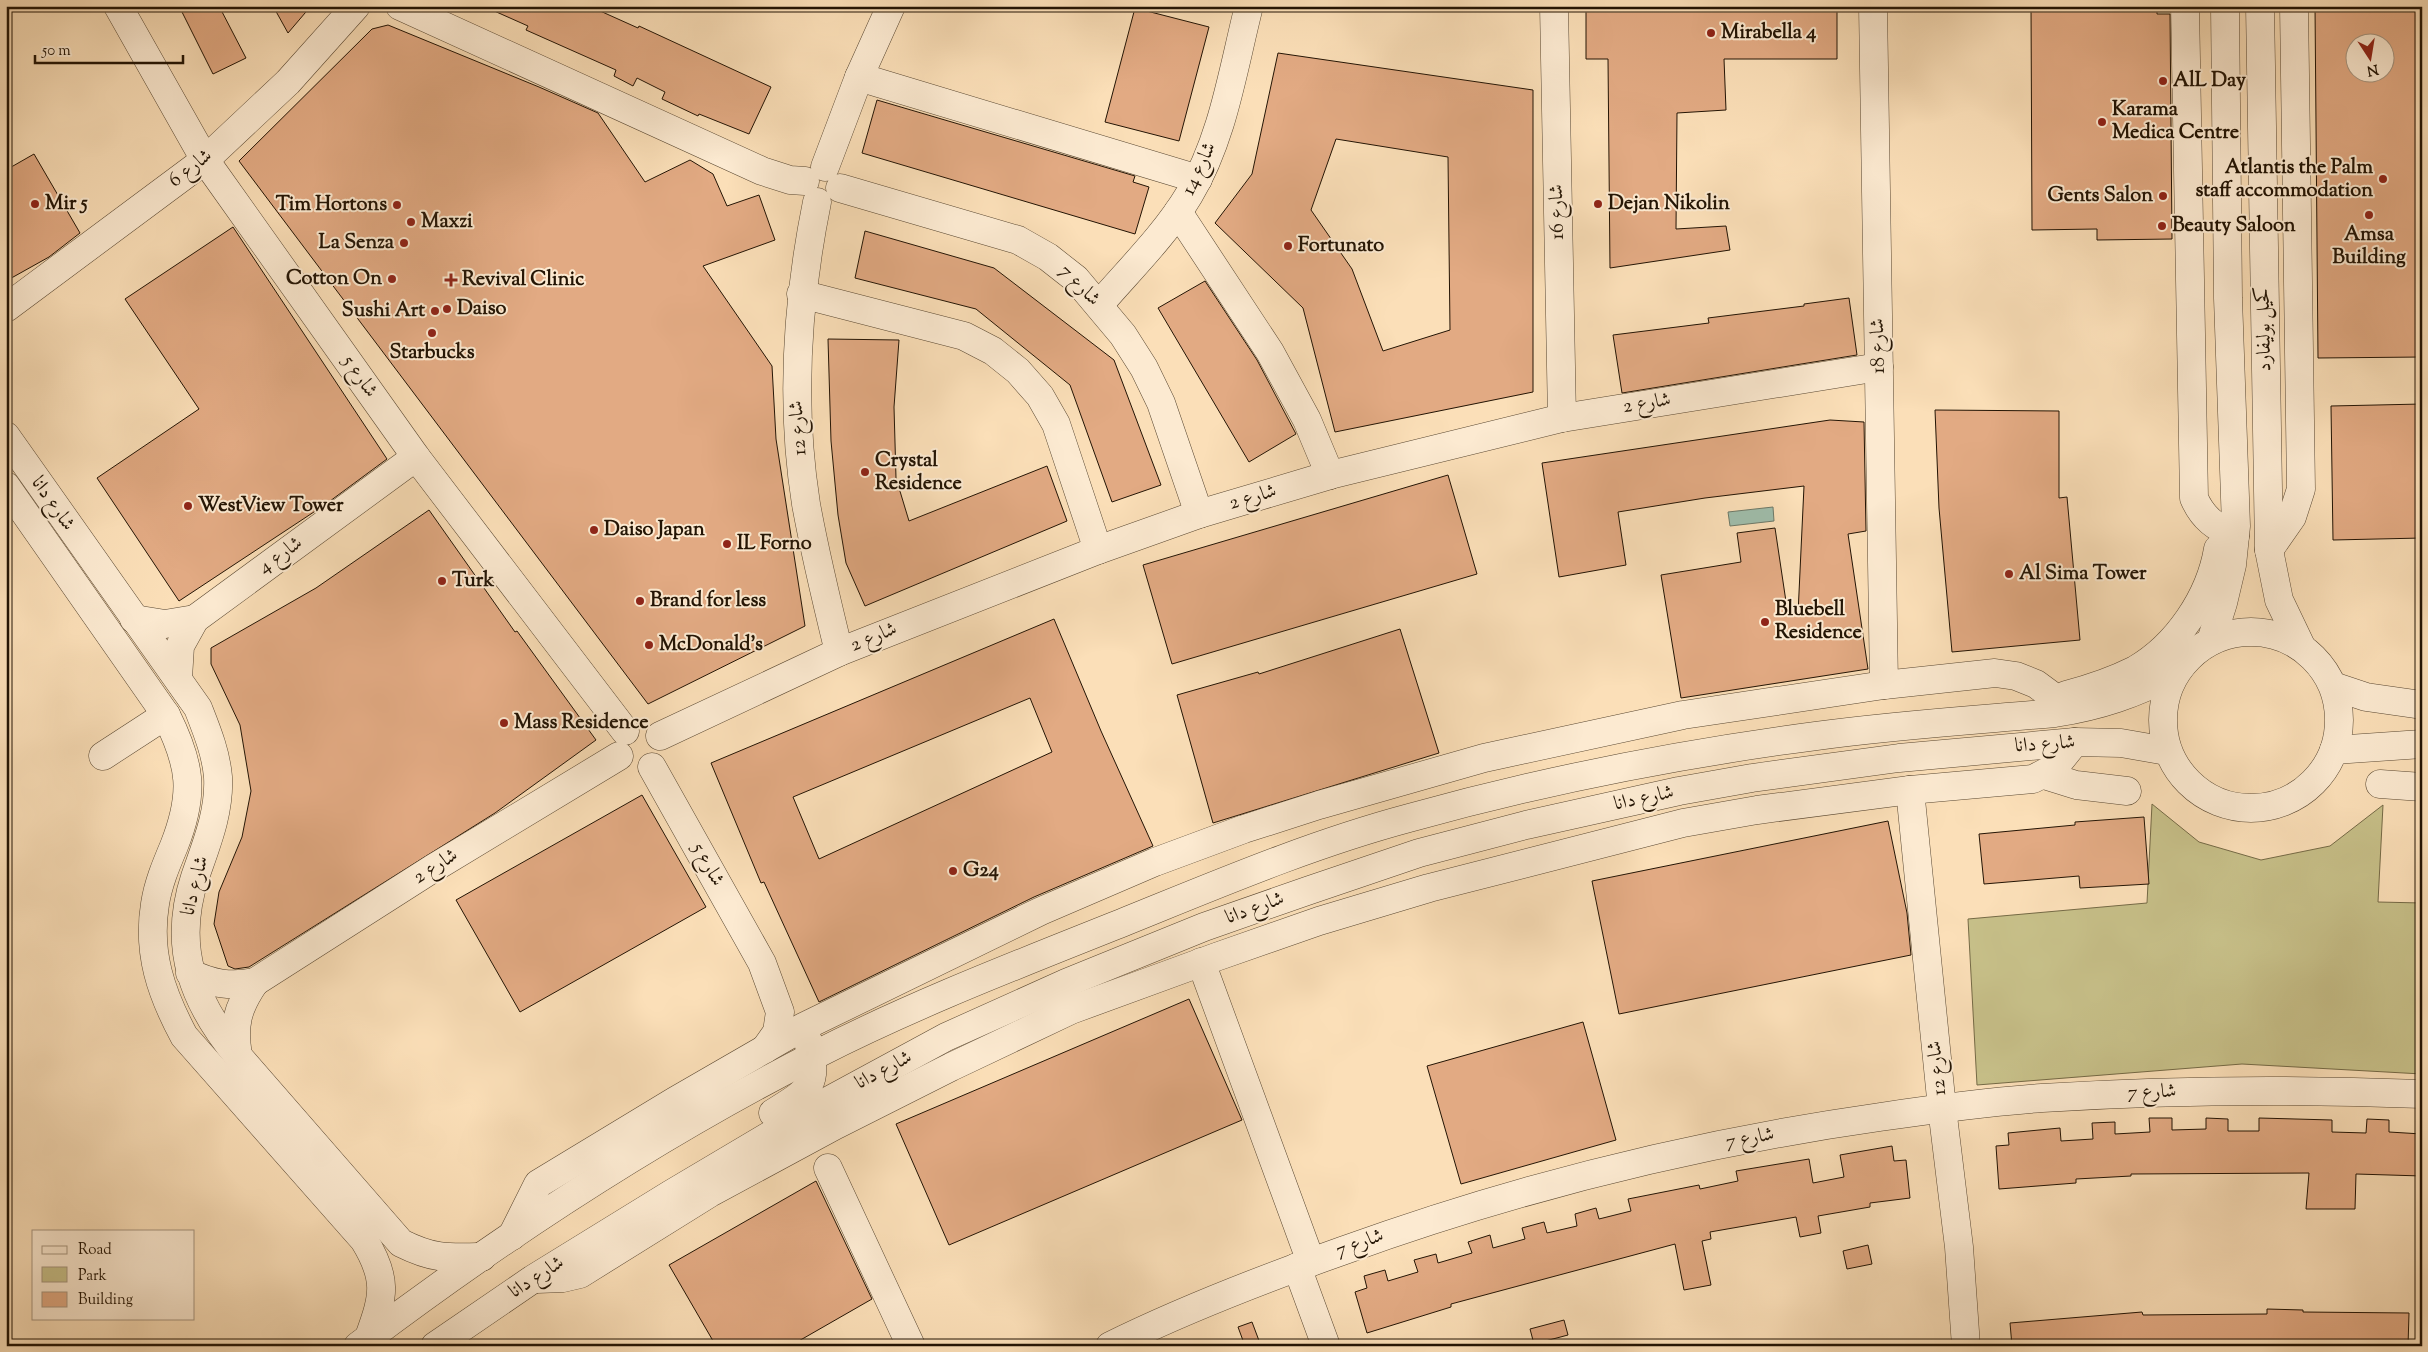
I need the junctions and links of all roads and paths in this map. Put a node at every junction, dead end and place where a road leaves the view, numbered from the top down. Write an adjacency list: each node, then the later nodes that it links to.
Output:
1 (118, 6): 13 (street, شارع 5)
2 (356, 6): 13 (street, شارع 6)
3 (400, 6): 15 (street, شارع 7)
4 (891, 6): 12 (street, شارع 12)
5 (1249, 6): 14 (street, شارع 14)
6 (1554, 6): 21 (street, شارع 16)
7 (1873, 6): 20 (street, شارع 18)
8 (2185, 6): 27 (street)
9 (2225, 6): 27 (street, كحيل بوليفارد)
10 (2260, 6): 29 (street, كحيل بوليفارد)
11 (2294, 6): 29 (street)
12 (859, 77): 14 (street); 15 (street, شارع 12)
13 (205, 160): 19 (street, شارع 6); 23 (street, شارع 5)
14 (1198, 179): 16 (street, شارع 14)
15 (822, 185): 17 (street, شارع 12); 18 (street, شارع 7)
16 (1178, 212): 18 (street, شارع 14); 24 (street)
17 (802, 294): 28 (street); 34 (street, شارع 12)
18 (1099, 305): 26 (street, شارع 7)
19 (6, 308)
20 (1879, 367): 21 (street, شارع 2); 37 (street, شارع 18)
21 (1562, 418): 24 (street, شارع 2)
22 (6, 436): 30 (street, شارع دانا)
23 (416, 456): 31 (street, شارع 4); 45 (street, شارع 5)
24 (1330, 475): 26 (street, شارع 2)
25 (6, 486): 41 (street, شارع دانا)
26 (1199, 514): 28 (street, شارع 2)
27 (2228, 533): 32 (street, كحيل بوليفارد); 39 (street)
28 (1098, 550): 34 (street, شارع 2)
29 (2269, 550): 33 (street, كحيل بوليفارد)
30 (134, 619): 31 (street, شارع 4); 36 (street, شارع دانا)
31 (195, 619): 36 (street, شارع 4)
32 (2210, 641): 33 (street); 35 (street)
33 (2301, 646): 38 (street)
34 (839, 652): 43 (street, شارع 2)
35 (2175, 673): 42 (street, شارع دانا); 48 (street)
36 (178, 678): 59 (street, شارع دانا)
37 (1884, 685): 39 (street); 56 (street)
38 (2333, 686): 40 (street); 47 (street)
39 (2055, 698): 42 (street)
40 (2422, 705)
41 (166, 715): 49 (street); 69 (street, شارع دانا)
42 (1892, 727): 60 (street, شارع دانا)
43 (660, 736): 45 (street); 50 (street)
44 (2076, 742): 48 (street, شارع دانا); 51 (street); 71 (street, شارع دانا)
45 (622, 744): 50 (street); 61 (street, شارع 2)
46 (2422, 744): 47 (street)
47 (2334, 750): 48 (street)
48 (2167, 751)
49 (103, 756)
50 (652, 767): 58 (street, شارع 5)
51 (2044, 775): 54 (street); 55 (street)
52 (2380, 784): 53 (street)
53 (2422, 787)
54 (1910, 790): 57 (street); 67 (street, شارع 12)
55 (2127, 791)
56 (1041, 911): 60 (street); 62 (street)
57 (1201, 962): 74 (street); 75 (street)
58 (762, 963): 62 (street, شارع 5); 63 (street, شارع 5)
59 (190, 972): 61 (street, شارع 2); 64 (street, شارع دانا)
60 (979, 980): 65 (street, شارع دانا)
61 (255, 982): 64 (street, شارع 2)
62 (803, 1027): 63 (street); 65 (street, شارع 5)
63 (765, 1049): 72 (street)
64 (238, 1056): 68 (street, شارع دانا)
65 (812, 1057): 71 (street); 72 (street, شارع دانا)
66 (2422, 1094): 67 (street, شارع 7)
67 (1942, 1108): 74 (street, شارع 7); 81 (street, شارع 12)
68 (297, 1122): 69 (street); 73 (street, شارع دانا)
69 (273, 1137): 76 (street, شارع دانا)
70 (828, 1168): 78 (street)
71 (671, 1194): 75 (street, شارع دانا)
72 (512, 1236): 73 (street, شارع دانا)
73 (482, 1257): 76 (street, شارع دانا)
74 (1304, 1264): 79 (street, شارع 7); 80 (street)
75 (533, 1279): 77 (street, شارع دانا)
76 (363, 1342)
77 (434, 1346)
78 (911, 1346)
79 (1110, 1346)
80 (1326, 1346)
81 (1966, 1346)

